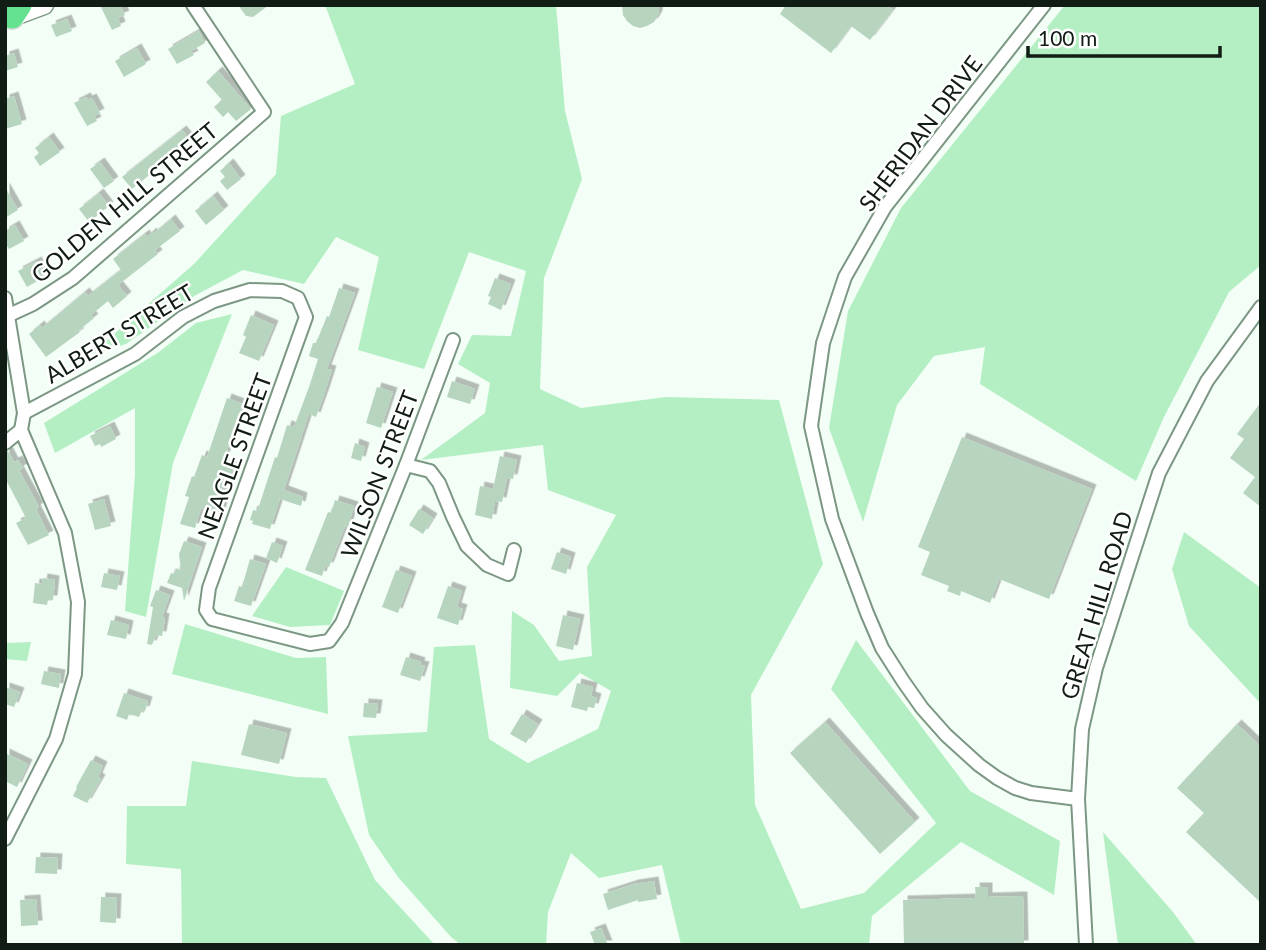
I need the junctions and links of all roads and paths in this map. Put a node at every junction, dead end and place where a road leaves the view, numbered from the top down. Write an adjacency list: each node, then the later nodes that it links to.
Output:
1 (44, 5): 4 (main road)
2 (193, 5): 7 (street, GOLDEN HILL STREET)
3 (1045, 5): 16 (street, SHERIDAN DRIVE)
4 (12, 14)
5 (5, 298): 7 (street)
6 (1261, 307): 16 (street, GREAT HILL ROAD)
7 (7, 317): 10 (street)
8 (306, 317): 10 (street, ALBERT STREET); 15 (street, NEAGLE STREET)
9 (453, 340): 13 (street, WILSON STREET)
10 (24, 413): 11 (street)
11 (21, 430): 12 (street); 17 (street)
12 (5, 443)
13 (407, 465): 14 (street); 15 (street, WILSON STREET)
14 (514, 550)
15 (342, 623)
16 (1078, 799): 18 (street, GREAT HILL ROAD)
17 (5, 839)
18 (1086, 945)

